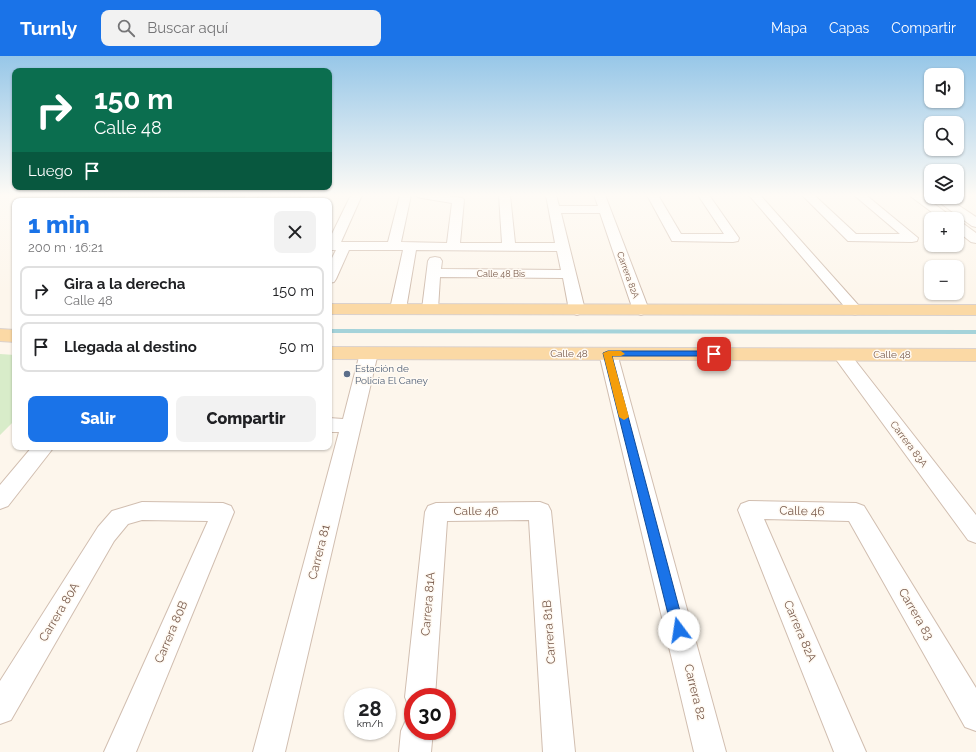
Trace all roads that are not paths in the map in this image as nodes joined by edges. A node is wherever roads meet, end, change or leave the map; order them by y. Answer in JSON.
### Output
{"nodes":[{"id":1,"x":342,"y":227,"type":"edge"},
{"id":2,"x":398,"y":227,"type":"edge"},
{"id":3,"x":455,"y":227,"type":"edge"},
{"id":4,"x":508,"y":227,"type":"edge"},
{"id":5,"x":558,"y":227,"type":"edge"},
{"id":6,"x":612,"y":227,"type":"edge"},
{"id":7,"x":671,"y":227,"type":"edge"},
{"id":8,"x":727,"y":227,"type":"edge"},
{"id":9,"x":783,"y":227,"type":"edge"},
{"id":10,"x":842,"y":227,"type":"edge"},
{"id":11,"x":900,"y":227,"type":"edge"},
{"id":12,"x":964,"y":230,"type":"edge"},
{"id":13,"x":976,"y":239,"type":"edge"},
{"id":14,"x":335,"y":246,"type":"edge"},
{"id":15,"x":393,"y":246,"type":"junction"},
{"id":16,"x":410,"y":246,"type":"junction"},
{"id":17,"x":437,"y":247,"type":"junction"},
{"id":18,"x":453,"y":247,"type":"junction"},
{"id":19,"x":509,"y":247,"type":"junction"},
{"id":20,"x":563,"y":247,"type":"junction"},
{"id":21,"x":332,"y":262,"type":"edge"},
{"id":22,"x":434,"y":273,"type":"junction"},
{"id":23,"x":569,"y":274,"type":"junction"},
{"id":24,"x":332,"y":309,"type":"edge"},
{"id":25,"x":398,"y":309,"type":"junction"},
{"id":26,"x":430,"y":310,"type":"junction"},
{"id":27,"x":577,"y":310,"type":"junction"},
{"id":28,"x":641,"y":310,"type":"junction"},
{"id":29,"x":855,"y":310,"type":"junction"},
{"id":30,"x":976,"y":310,"type":"edge"},
{"id":31,"x":0,"y":323,"type":"edge"},
{"id":32,"x":12,"y":324,"type":"edge"},
{"id":33,"x":0,"y":335,"type":"edge"},
{"id":34,"x":12,"y":336,"type":"edge"},
{"id":35,"x":332,"y":353,"type":"edge"},
{"id":36,"x":369,"y":353,"type":"junction"},
{"id":37,"x":608,"y":353,"type":"junction"},
{"id":38,"x":841,"y":354,"type":"junction"},
{"id":39,"x":976,"y":355,"type":"edge"},
{"id":40,"x":340,"y":425,"type":"edge"},
{"id":41,"x":42,"y":450,"type":"edge"},
{"id":42,"x":0,"y":500,"type":"edge"},
{"id":43,"x":749,"y":510,"type":"joint"},
{"id":44,"x":540,"y":511,"type":"joint"},
{"id":45,"x":436,"y":512,"type":"joint"},
{"id":46,"x":856,"y":512,"type":"joint"},
{"id":47,"x":120,"y":517,"type":"joint"},
{"id":48,"x":976,"y":533,"type":"edge"},
{"id":49,"x":421,"y":688,"type":"edge"},
{"id":50,"x":0,"y":709,"type":"edge"},
{"id":51,"x":976,"y":716,"type":"edge"},
{"id":52,"x":416,"y":740,"type":"edge"},
{"id":53,"x":120,"y":752,"type":"edge"},
{"id":54,"x":269,"y":752,"type":"edge"},
{"id":55,"x":415,"y":752,"type":"edge"},
{"id":56,"x":559,"y":752,"type":"edge"},
{"id":57,"x":710,"y":752,"type":"edge"},
{"id":58,"x":850,"y":752,"type":"edge"}],
"edges":[{"from":1,"to":14,"type":"street"},
{"from":2,"to":15,"type":"street"},
{"from":3,"to":18,"type":"street"},
{"from":4,"to":19,"type":"street"},
{"from":5,"to":20,"type":"street"},
{"from":6,"to":28,"type":"street","name":"Carrera 82A"},
{"from":7,"to":8,"type":"street"},
{"from":9,"to":29,"type":"street"},
{"from":10,"to":11,"type":"street"},
{"from":12,"to":13,"type":"street"},
{"from":14,"to":15,"type":"street"},
{"from":14,"to":21,"type":"street"},
{"from":15,"to":16,"type":"street"},
{"from":16,"to":17,"type":"street"},
{"from":16,"to":25,"type":"street"},
{"from":17,"to":18,"type":"street"},
{"from":17,"to":22,"type":"street"},
{"from":18,"to":19,"type":"street"},
{"from":19,"to":20,"type":"street"},
{"from":20,"to":23,"type":"street"},
{"from":22,"to":23,"type":"street","name":"Calle 48 Bis"},
{"from":22,"to":26,"type":"street"},
{"from":23,"to":27,"type":"street"},
{"from":24,"to":25,"type":"main road"},
{"from":25,"to":26,"type":"main road"},
{"from":26,"to":27,"type":"main road"},
{"from":27,"to":28,"type":"main road"},
{"from":28,"to":29,"type":"main road"},
{"from":29,"to":30,"type":"main road"},
{"from":31,"to":32,"type":"main road"},
{"from":33,"to":34,"type":"main road"},
{"from":35,"to":36,"type":"main road","name":"Calle 48"},
{"from":36,"to":37,"type":"main road","name":"Calle 48"},
{"from":36,"to":40,"type":"street","name":"Carrera 81"},
{"from":37,"to":38,"type":"main road","name":"Calle 48"},
{"from":37,"to":57,"type":"street","name":"Carrera 82"},
{"from":38,"to":39,"type":"main road","name":"Calle 48"},
{"from":38,"to":48,"type":"street","name":"Carrera 83A"},
{"from":40,"to":54,"type":"street","name":"Carrera 81"},
{"from":41,"to":42,"type":"street"},
{"from":43,"to":46,"type":"street","name":"Calle 46"},
{"from":43,"to":58,"type":"street","name":"Carrera 82A"},
{"from":44,"to":45,"type":"street","name":"Calle 46"},
{"from":44,"to":56,"type":"street","name":"Carrera 81B"},
{"from":45,"to":49,"type":"street","name":"Carrera 81A"},
{"from":46,"to":51,"type":"street","name":"Carrera 83"},
{"from":47,"to":50,"type":"street","name":"Carrera 80A"},
{"from":47,"to":53,"type":"street","name":"Carrera 80B"},
{"from":52,"to":55,"type":"street"}]}
